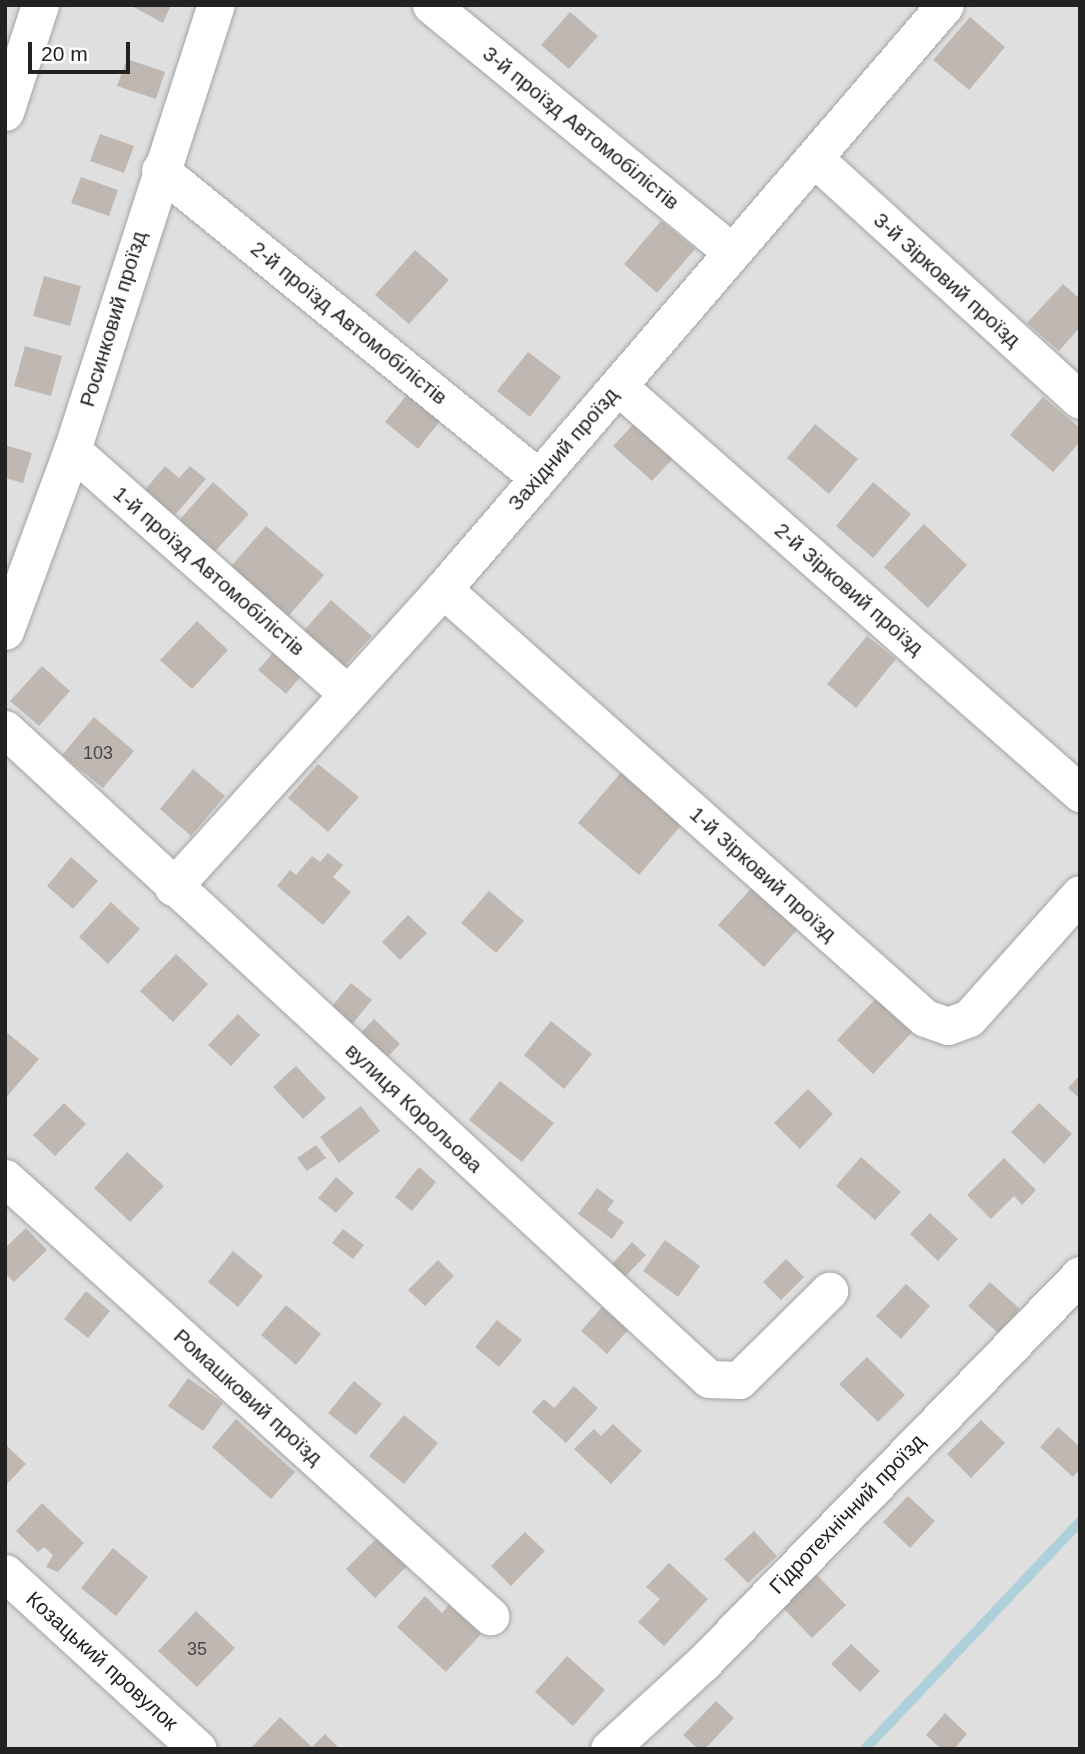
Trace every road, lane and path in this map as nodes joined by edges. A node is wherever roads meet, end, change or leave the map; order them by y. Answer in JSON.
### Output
{"nodes":[{"id":1,"x":40,"y":5,"type":"edge"},
{"id":2,"x":216,"y":5,"type":"edge"},
{"id":3,"x":431,"y":5,"type":"edge"},
{"id":4,"x":937,"y":8,"type":"edge"},
{"id":5,"x":5,"y":112,"type":"edge"},
{"id":6,"x":815,"y":159,"type":"junction"},
{"id":7,"x":160,"y":170,"type":"junction"},
{"id":8,"x":731,"y":251,"type":"junction"},
{"id":9,"x":618,"y":386,"type":"junction"},
{"id":10,"x":1080,"y":400,"type":"edge"},
{"id":11,"x":72,"y":450,"type":"junction"},
{"id":12,"x":538,"y":477,"type":"junction"},
{"id":13,"x":443,"y":589,"type":"junction"},
{"id":14,"x":5,"y":631,"type":"edge"},
{"id":15,"x":346,"y":692,"type":"junction"},
{"id":16,"x":5,"y":729,"type":"edge"},
{"id":17,"x":1080,"y":793,"type":"edge"},
{"id":18,"x":173,"y":887,"type":"junction"},
{"id":19,"x":1080,"y":894,"type":"edge"},
{"id":20,"x":5,"y":1178,"type":"edge"},
{"id":21,"x":1080,"y":1275,"type":"edge"},
{"id":22,"x":830,"y":1291,"type":"dead end"},
{"id":23,"x":5,"y":1573,"type":"edge"},
{"id":24,"x":490,"y":1616,"type":"dead end"},
{"id":25,"x":198,"y":1749,"type":"edge"},
{"id":26,"x":609,"y":1749,"type":"edge"}],
"edges":[{"from":1,"to":5,"type":"street"},
{"from":2,"to":7,"type":"street","name":"Росинковий проїзд"},
{"from":3,"to":8,"type":"street","name":"3-й проїзд Автомобілістів"},
{"from":4,"to":6,"type":"street","name":"Західний проїзд"},
{"from":6,"to":8,"type":"street","name":"Західний проїзд"},
{"from":6,"to":10,"type":"street","name":"3-й Зірковий проїзд"},
{"from":7,"to":11,"type":"street","name":"Росинковий проїзд"},
{"from":7,"to":12,"type":"street","name":"2-й проїзд Автомобілістів"},
{"from":8,"to":9,"type":"street","name":"Західний проїзд"},
{"from":9,"to":12,"type":"street","name":"Західний проїзд"},
{"from":9,"to":17,"type":"street","name":"2-й Зірковий проїзд"},
{"from":11,"to":14,"type":"street","name":"Росинковий проїзд"},
{"from":11,"to":15,"type":"street","name":"1-й проїзд Автомобілістів"},
{"from":12,"to":13,"type":"street","name":"Західний проїзд"},
{"from":13,"to":15,"type":"street","name":"Західний проїзд"},
{"from":13,"to":19,"type":"street","name":"1-й Зірковий проїзд"},
{"from":15,"to":18,"type":"street","name":"Західний проїзд"},
{"from":16,"to":18,"type":"street","name":"вулиця Корольова"},
{"from":18,"to":22,"type":"street","name":"вулиця Корольова"},
{"from":20,"to":24,"type":"street","name":"Ромашковий проїзд"},
{"from":21,"to":26,"type":"street","name":"Гідротехнічний проїзд"},
{"from":23,"to":25,"type":"street","name":"Козацький провулок"}]}
